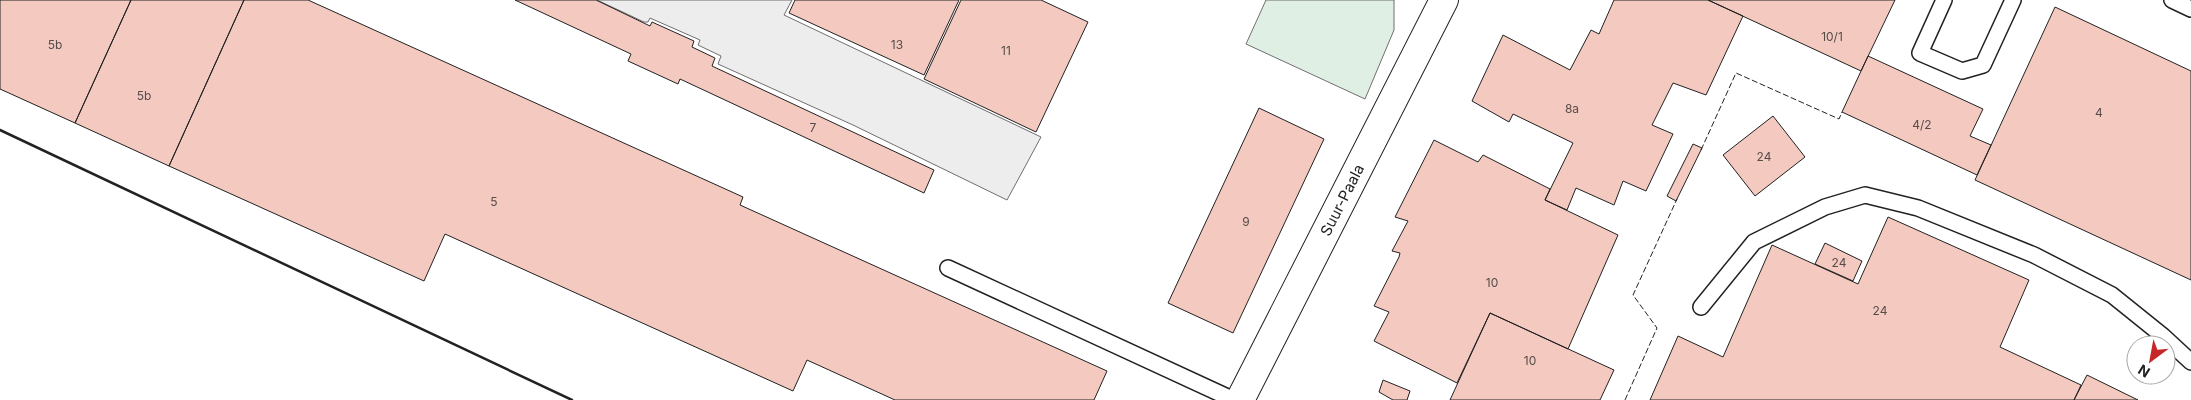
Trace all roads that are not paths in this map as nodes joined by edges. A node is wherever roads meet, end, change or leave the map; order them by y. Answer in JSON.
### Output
{"nodes":[{"id":1,"x":1444,"y":0,"type":"edge"},
{"id":2,"x":1944,"y":0,"type":"edge"},
{"id":3,"x":2013,"y":0,"type":"edge"},
{"id":4,"x":2172,"y":0,"type":"edge"},
{"id":5,"x":2191,"y":9,"type":"edge"},
{"id":6,"x":948,"y":268,"type":"dead end"},
{"id":7,"x":1701,"y":307,"type":"dead end"},
{"id":8,"x":2191,"y":362,"type":"edge"},
{"id":9,"x":1234,"y":400,"type":"edge"},
{"id":10,"x":1240,"y":400,"type":"edge"}],
"edges":[{"from":1,"to":10,"type":"street","name":"Suur-Paala"},
{"from":2,"to":3,"type":"lane"},
{"from":4,"to":5,"type":"lane"},
{"from":6,"to":9,"type":"lane"},
{"from":7,"to":8,"type":"lane"}]}
